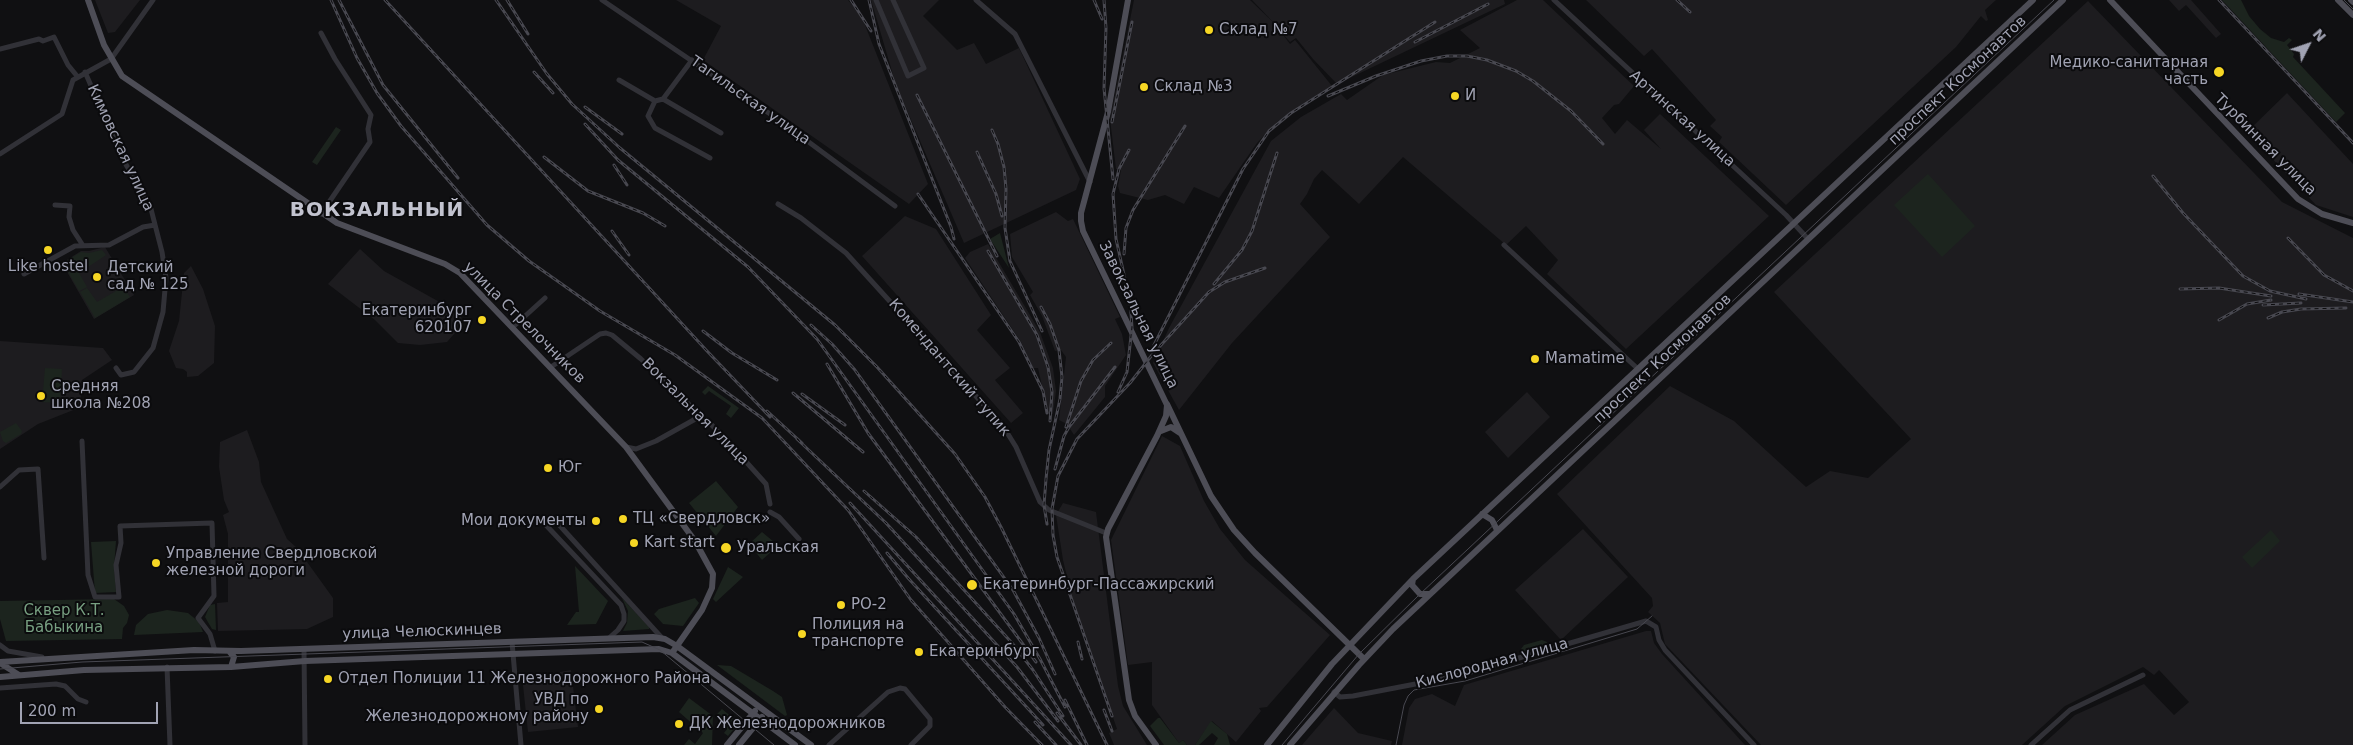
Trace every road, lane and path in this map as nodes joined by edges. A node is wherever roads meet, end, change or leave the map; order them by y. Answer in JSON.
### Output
{"nodes":[{"id":1,"x":88,"y":0,"type":"edge"},
{"id":2,"x":153,"y":0,"type":"edge"},
{"id":3,"x":602,"y":0,"type":"edge"},
{"id":4,"x":876,"y":0,"type":"edge"},
{"id":5,"x":893,"y":0,"type":"edge"},
{"id":6,"x":976,"y":0,"type":"edge"},
{"id":7,"x":1128,"y":0,"type":"edge"},
{"id":8,"x":1554,"y":0,"type":"edge"},
{"id":9,"x":2033,"y":0,"type":"edge"},
{"id":10,"x":2063,"y":0,"type":"edge"},
{"id":11,"x":2110,"y":0,"type":"edge"},
{"id":12,"x":2338,"y":0,"type":"edge"},
{"id":13,"x":2353,"y":15,"type":"edge"},
{"id":14,"x":321,"y":33,"type":"dead end"},
{"id":15,"x":0,"y":49,"type":"edge"},
{"id":16,"x":111,"y":59,"type":"junction"},
{"id":17,"x":692,"y":60,"type":"junction"},
{"id":18,"x":85,"y":72,"type":"junction"},
{"id":19,"x":77,"y":76,"type":"junction"},
{"id":20,"x":619,"y":80,"type":"dead end"},
{"id":21,"x":663,"y":99,"type":"junction"},
{"id":22,"x":655,"y":101,"type":"junction"},
{"id":23,"x":721,"y":133,"type":"dead end"},
{"id":24,"x":0,"y":154,"type":"edge"},
{"id":25,"x":710,"y":158,"type":"dead end"},
{"id":26,"x":1090,"y":182,"type":"junction"},
{"id":27,"x":778,"y":204,"type":"dead end"},
{"id":28,"x":55,"y":205,"type":"dead end"},
{"id":29,"x":895,"y":206,"type":"dead end"},
{"id":30,"x":321,"y":214,"type":"junction"},
{"id":31,"x":2353,"y":223,"type":"edge"},
{"id":32,"x":1795,"y":224,"type":"junction"},
{"id":33,"x":156,"y":225,"type":"junction"},
{"id":34,"x":1808,"y":239,"type":"junction"},
{"id":35,"x":82,"y":244,"type":"junction"},
{"id":36,"x":1504,"y":245,"type":"dead end"},
{"id":37,"x":24,"y":274,"type":"dead end"},
{"id":38,"x":545,"y":298,"type":"dead end"},
{"id":39,"x":513,"y":327,"type":"junction"},
{"id":40,"x":551,"y":366,"type":"junction"},
{"id":41,"x":116,"y":368,"type":"dead end"},
{"id":42,"x":1638,"y":369,"type":"junction"},
{"id":43,"x":1165,"y":399,"type":"junction"},
{"id":44,"x":699,"y":417,"type":"junction"},
{"id":45,"x":1157,"y":436,"type":"junction"},
{"id":46,"x":1184,"y":438,"type":"junction"},
{"id":47,"x":82,"y":441,"type":"dead end"},
{"id":48,"x":626,"y":447,"type":"junction"},
{"id":49,"x":0,"y":487,"type":"edge"},
{"id":50,"x":770,"y":504,"type":"dead end"},
{"id":51,"x":770,"y":512,"type":"dead end"},
{"id":52,"x":1482,"y":514,"type":"junction"},
{"id":53,"x":552,"y":517,"type":"dead end"},
{"id":54,"x":544,"y":523,"type":"dead end"},
{"id":55,"x":1497,"y":530,"type":"junction"},
{"id":56,"x":1106,"y":534,"type":"junction"},
{"id":57,"x":799,"y":539,"type":"dead end"},
{"id":58,"x":44,"y":558,"type":"dead end"},
{"id":59,"x":1413,"y":579,"type":"junction"},
{"id":60,"x":623,"y":594,"type":"junction"},
{"id":61,"x":1430,"y":594,"type":"junction"},
{"id":62,"x":616,"y":600,"type":"junction"},
{"id":63,"x":662,"y":638,"type":"junction"},
{"id":64,"x":607,"y":639,"type":"junction"},
{"id":65,"x":512,"y":642,"type":"junction"},
{"id":66,"x":1350,"y":644,"type":"junction"},
{"id":67,"x":0,"y":645,"type":"edge"},
{"id":68,"x":677,"y":646,"type":"junction"},
{"id":69,"x":304,"y":649,"type":"junction"},
{"id":70,"x":215,"y":651,"type":"junction"},
{"id":71,"x":229,"y":652,"type":"junction"},
{"id":72,"x":672,"y":652,"type":"junction"},
{"id":73,"x":513,"y":654,"type":"junction"},
{"id":74,"x":50,"y":659,"type":"junction"},
{"id":75,"x":1364,"y":659,"type":"junction"},
{"id":76,"x":304,"y":661,"type":"junction"},
{"id":77,"x":0,"y":663,"type":"edge"},
{"id":78,"x":230,"y":667,"type":"junction"},
{"id":79,"x":167,"y":668,"type":"junction"},
{"id":80,"x":19,"y":675,"type":"junction"},
{"id":81,"x":2143,"y":675,"type":"dead end"},
{"id":82,"x":0,"y":677,"type":"edge"},
{"id":83,"x":0,"y":688,"type":"edge"},
{"id":84,"x":1334,"y":692,"type":"junction"},
{"id":85,"x":86,"y":702,"type":"dead end"},
{"id":86,"x":758,"y":707,"type":"junction"},
{"id":87,"x":766,"y":712,"type":"junction"},
{"id":88,"x":753,"y":714,"type":"junction"},
{"id":89,"x":760,"y":719,"type":"junction"},
{"id":90,"x":170,"y":745,"type":"edge"},
{"id":91,"x":305,"y":745,"type":"edge"},
{"id":92,"x":521,"y":745,"type":"edge"},
{"id":93,"x":727,"y":745,"type":"edge"},
{"id":94,"x":739,"y":745,"type":"edge"},
{"id":95,"x":794,"y":745,"type":"edge"},
{"id":96,"x":811,"y":745,"type":"edge"},
{"id":97,"x":828,"y":745,"type":"edge"},
{"id":98,"x":911,"y":745,"type":"edge"},
{"id":99,"x":1156,"y":745,"type":"edge"},
{"id":100,"x":1267,"y":745,"type":"edge"},
{"id":101,"x":1290,"y":745,"type":"edge"},
{"id":102,"x":1754,"y":745,"type":"edge"},
{"id":103,"x":2031,"y":745,"type":"edge"}],
"edges":[{"from":1,"to":16,"type":"main road","name":"улица Стрелочников"},
{"from":2,"to":16,"type":"street"},
{"from":3,"to":17,"type":"street","name":"Тагильская улица"},
{"from":4,"to":5,"type":"street"},
{"from":6,"to":26,"type":"street"},
{"from":7,"to":26,"type":"main road","name":"Завокзальная улица"},
{"from":8,"to":32,"type":"street","name":"Артинская улица"},
{"from":9,"to":32,"type":"main road","name":"проспект Космонавтов"},
{"from":10,"to":34,"type":"main road","name":"проспект Космонавтов"},
{"from":11,"to":31,"type":"main road","name":"Турбинная улица"},
{"from":12,"to":13,"type":"main road"},
{"from":14,"to":30,"type":"street"},
{"from":15,"to":19,"type":"street"},
{"from":16,"to":18,"type":"street"},
{"from":16,"to":30,"type":"main road","name":"улица Стрелочников"},
{"from":17,"to":21,"type":"street"},
{"from":17,"to":29,"type":"street","name":"Тагильская улица"},
{"from":18,"to":19,"type":"street"},
{"from":18,"to":33,"type":"street","name":"Кимовская улица"},
{"from":19,"to":24,"type":"street"},
{"from":20,"to":22,"type":"street"},
{"from":21,"to":22,"type":"street"},
{"from":21,"to":23,"type":"street"},
{"from":22,"to":25,"type":"street"},
{"from":26,"to":43,"type":"main road","name":"Завокзальная улица"},
{"from":27,"to":56,"type":"street","name":"Комендантский тупик"},
{"from":28,"to":35,"type":"street"},
{"from":30,"to":39,"type":"main road","name":"улица Стрелочников"},
{"from":32,"to":34,"type":"street","name":"Артинская улица"},
{"from":32,"to":42,"type":"main road","name":"проспект Космонавтов"},
{"from":33,"to":35,"type":"street"},
{"from":33,"to":41,"type":"street","name":"Кимовская улица"},
{"from":34,"to":55,"type":"main road","name":"проспект Космонавтов"},
{"from":35,"to":37,"type":"street"},
{"from":36,"to":42,"type":"street"},
{"from":38,"to":39,"type":"street"},
{"from":39,"to":40,"type":"main road","name":"улица Стрелочников"},
{"from":40,"to":44,"type":"street","name":"Вокзальная улица"},
{"from":40,"to":48,"type":"main road","name":"улица Стрелочников"},
{"from":42,"to":52,"type":"main road","name":"проспект Космонавтов"},
{"from":43,"to":45,"type":"main road","name":"Завокзальная улица"},
{"from":43,"to":46,"type":"main road"},
{"from":44,"to":48,"type":"street"},
{"from":44,"to":50,"type":"street","name":"Вокзальная улица"},
{"from":45,"to":46,"type":"main road"},
{"from":45,"to":56,"type":"main road","name":"Завокзальная улица"},
{"from":46,"to":66,"type":"main road"},
{"from":47,"to":70,"type":"street"},
{"from":48,"to":68,"type":"main road","name":"улица Стрелочников"},
{"from":49,"to":58,"type":"street"},
{"from":51,"to":57,"type":"street"},
{"from":52,"to":55,"type":"main road"},
{"from":52,"to":59,"type":"main road","name":"проспект Космонавтов"},
{"from":53,"to":60,"type":"street"},
{"from":54,"to":62,"type":"street"},
{"from":55,"to":61,"type":"main road","name":"проспект Космонавтов"},
{"from":56,"to":99,"type":"main road"},
{"from":59,"to":61,"type":"main road"},
{"from":59,"to":66,"type":"main road","name":"проспект Космонавтов"},
{"from":60,"to":62,"type":"street"},
{"from":60,"to":63,"type":"street"},
{"from":61,"to":75,"type":"main road","name":"проспект Космонавтов"},
{"from":62,"to":64,"type":"street"},
{"from":63,"to":64,"type":"main road","name":"улица Челюскинцев"},
{"from":63,"to":68,"type":"main road","name":"улица Челюскинцев"},
{"from":64,"to":65,"type":"main road","name":"улица Челюскинцев"},
{"from":65,"to":69,"type":"main road","name":"улица Челюскинцев"},
{"from":65,"to":73,"type":"street"},
{"from":66,"to":75,"type":"main road"},
{"from":66,"to":100,"type":"main road","name":"проспект Космонавтов"},
{"from":67,"to":74,"type":"street"},
{"from":68,"to":72,"type":"main road","name":"улица Стрелочников"},
{"from":68,"to":86,"type":"main road","name":"улица Челюскинцев"},
{"from":69,"to":71,"type":"main road","name":"улица Челюскинцев"},
{"from":69,"to":76,"type":"street"},
{"from":70,"to":71,"type":"main road","name":"улица Челюскинцев"},
{"from":70,"to":74,"type":"main road","name":"улица Челюскинцев"},
{"from":71,"to":78,"type":"main road"},
{"from":72,"to":73,"type":"main road","name":"улица Челюскинцев"},
{"from":72,"to":88,"type":"main road"},
{"from":73,"to":76,"type":"main road","name":"улица Челюскинцев"},
{"from":73,"to":92,"type":"street"},
{"from":74,"to":77,"type":"main road","name":"улица Челюскинцев"},
{"from":75,"to":84,"type":"main road","name":"проспект Космонавтов"},
{"from":76,"to":78,"type":"main road","name":"улица Челюскинцев"},
{"from":76,"to":91,"type":"street"},
{"from":77,"to":80,"type":"main road"},
{"from":78,"to":79,"type":"main road","name":"улица Челюскинцев"},
{"from":79,"to":80,"type":"main road","name":"улица Челюскинцев"},
{"from":79,"to":90,"type":"street"},
{"from":80,"to":82,"type":"main road","name":"улица Челюскинцев"},
{"from":81,"to":103,"type":"street"},
{"from":83,"to":85,"type":"street"},
{"from":84,"to":101,"type":"main road","name":"проспект Космонавтов"},
{"from":84,"to":102,"type":"street","name":"Кислородная улица"},
{"from":86,"to":87,"type":"main road","name":"улица Челюскинцев"},
{"from":86,"to":88,"type":"main road"},
{"from":87,"to":89,"type":"main road"},
{"from":87,"to":96,"type":"main road","name":"улица Челюскинцев"},
{"from":88,"to":89,"type":"main road"},
{"from":88,"to":93,"type":"main road"},
{"from":89,"to":94,"type":"main road"},
{"from":89,"to":95,"type":"main road"},
{"from":97,"to":98,"type":"street"}]}
